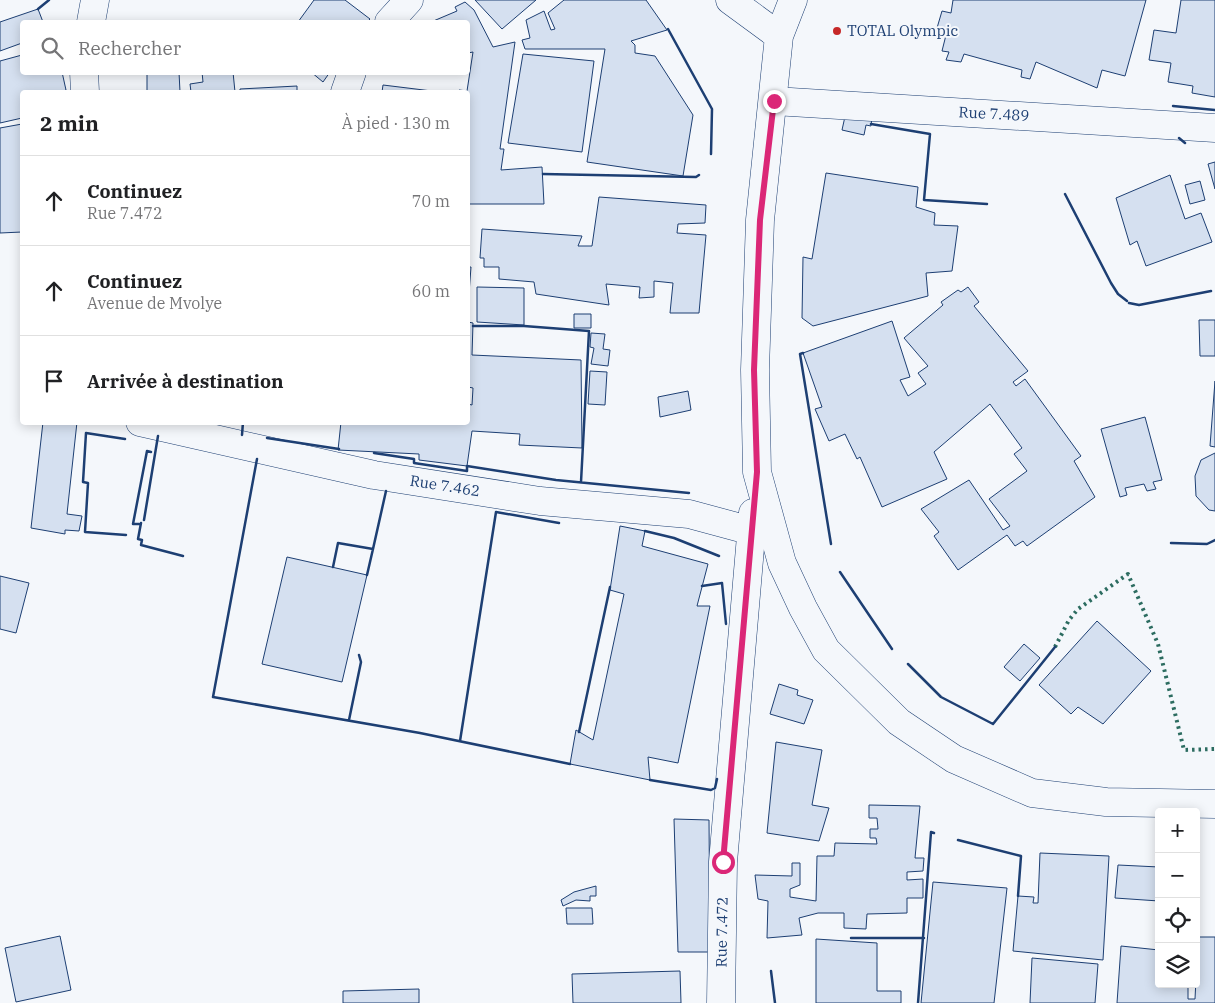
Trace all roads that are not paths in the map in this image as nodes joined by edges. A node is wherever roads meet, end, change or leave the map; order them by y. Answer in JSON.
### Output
{"nodes":[{"id":1,"x":95,"y":0,"type":"edge"},
{"id":2,"x":409,"y":0,"type":"edge"},
{"id":3,"x":730,"y":0,"type":"edge"},
{"id":4,"x":793,"y":0,"type":"edge"},
{"id":5,"x":91,"y":20,"type":"edge"},
{"id":6,"x":391,"y":20,"type":"edge"},
{"id":7,"x":779,"y":36,"type":"junction"},
{"id":8,"x":84,"y":75,"type":"edge"},
{"id":9,"x":351,"y":75,"type":"edge"},
{"id":10,"x":85,"y":90,"type":"edge"},
{"id":11,"x":346,"y":90,"type":"edge"},
{"id":12,"x":774,"y":101,"type":"junction"},
{"id":13,"x":1215,"y":128,"type":"edge"},
{"id":14,"x":153,"y":425,"type":"edge"},
{"id":15,"x":757,"y":472,"type":"junction"},
{"id":16,"x":752,"y":530,"type":"junction"},
{"id":17,"x":1215,"y":804,"type":"edge"},
{"id":18,"x":721,"y":1003,"type":"edge"}],
"edges":[{"from":1,"to":5,"type":"street"},
{"from":2,"to":6,"type":"street"},
{"from":3,"to":7,"type":"street"},
{"from":4,"to":7,"type":"street"},
{"from":7,"to":12,"type":"street"},
{"from":8,"to":10,"type":"street"},
{"from":9,"to":11,"type":"street"},
{"from":12,"to":13,"type":"street","name":"Rue 7.489"},
{"from":12,"to":15,"type":"street"},
{"from":14,"to":16,"type":"street","name":"Rue 7.462"},
{"from":15,"to":16,"type":"street","name":"Rue 7.472"},
{"from":15,"to":17,"type":"street"},
{"from":16,"to":18,"type":"street","name":"Rue 7.472"}]}
